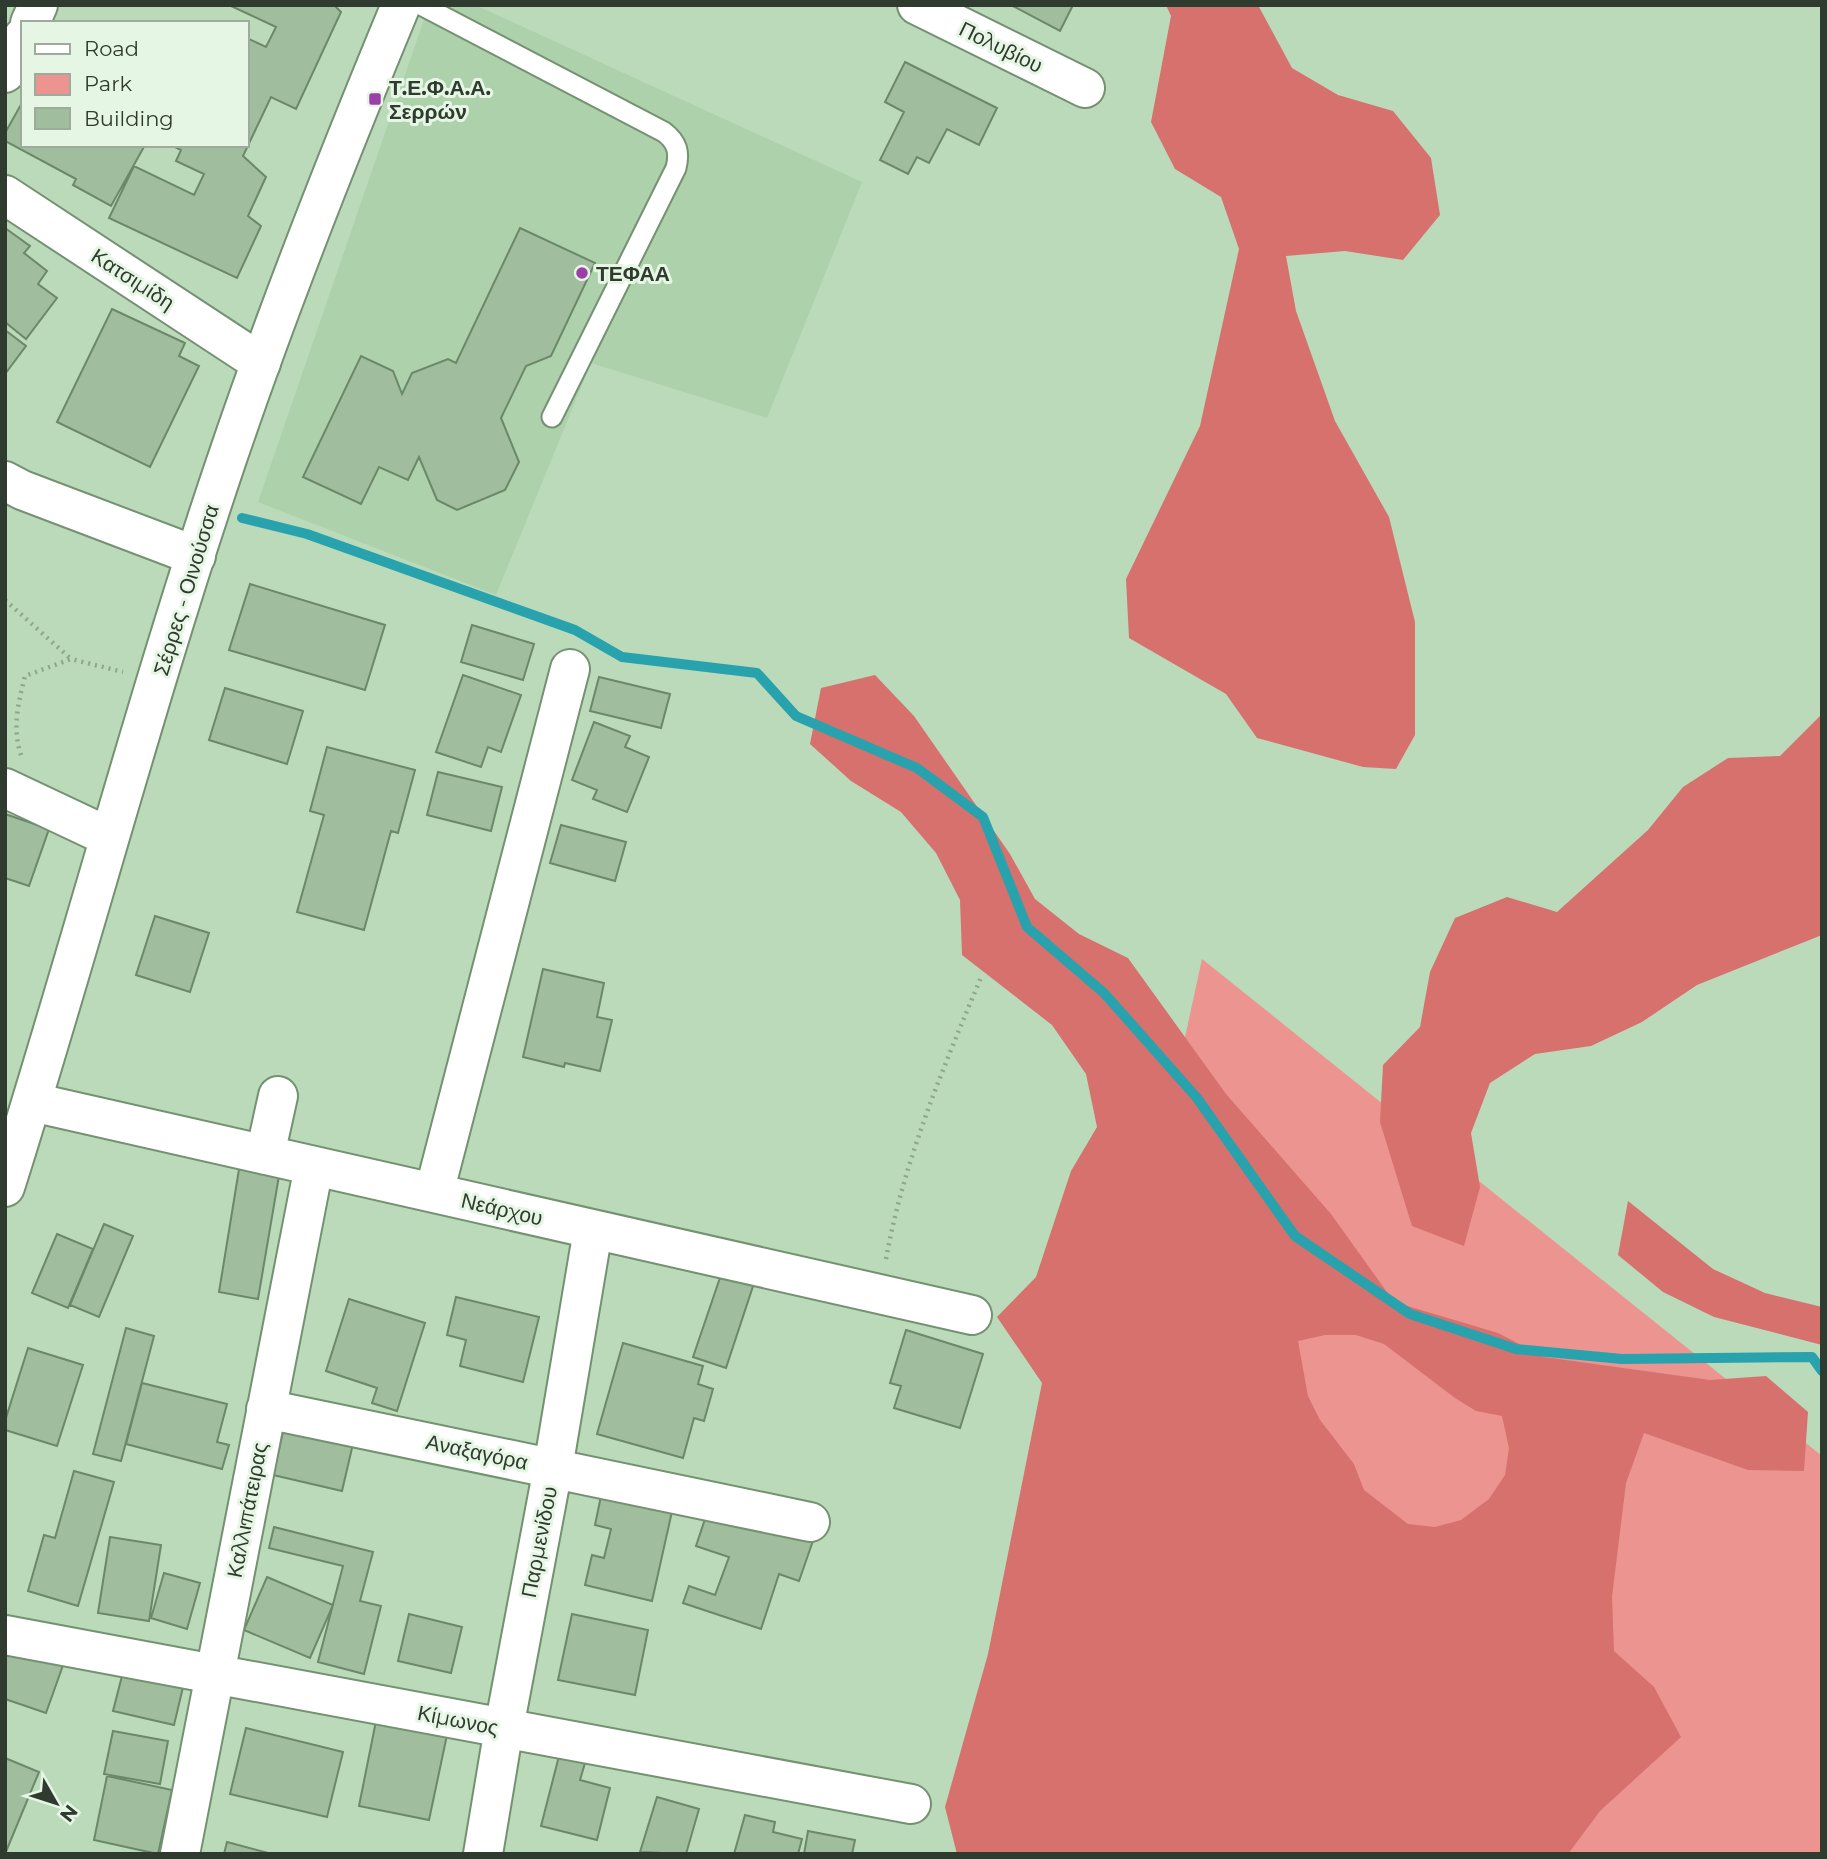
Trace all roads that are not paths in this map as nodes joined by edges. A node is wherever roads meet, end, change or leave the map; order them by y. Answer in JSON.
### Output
{"nodes":[{"id":1,"x":38,"y":5,"type":"edge"},
{"id":2,"x":401,"y":5,"type":"edge"},
{"id":3,"x":421,"y":5,"type":"edge"},
{"id":4,"x":917,"y":5,"type":"edge"},
{"id":5,"x":31,"y":21,"type":"edge"},
{"id":6,"x":21,"y":41,"type":"edge"},
{"id":7,"x":5,"y":74,"type":"edge"},
{"id":8,"x":1085,"y":88,"type":"dead end"},
{"id":9,"x":5,"y":195,"type":"edge"},
{"id":10,"x":261,"y":363,"type":"junction"},
{"id":11,"x":552,"y":416,"type":"dead end"},
{"id":12,"x":5,"y":481,"type":"edge"},
{"id":13,"x":196,"y":556,"type":"junction"},
{"id":14,"x":570,"y":669,"type":"dead end"},
{"id":15,"x":5,"y":788,"type":"edge"},
{"id":16,"x":109,"y":837,"type":"junction"},
{"id":17,"x":278,"y":1097,"type":"dead end"},
{"id":18,"x":32,"y":1102,"type":"junction"},
{"id":19,"x":265,"y":1155,"type":"junction"},
{"id":20,"x":314,"y":1166,"type":"junction"},
{"id":21,"x":5,"y":1187,"type":"edge"},
{"id":22,"x":435,"y":1193,"type":"junction"},
{"id":23,"x":593,"y":1230,"type":"junction"},
{"id":24,"x":972,"y":1315,"type":"dead end"},
{"id":25,"x":266,"y":1409,"type":"junction"},
{"id":26,"x":553,"y":1468,"type":"junction"},
{"id":27,"x":810,"y":1522,"type":"dead end"},
{"id":28,"x":5,"y":1635,"type":"edge"},
{"id":29,"x":215,"y":1675,"type":"junction"},
{"id":30,"x":504,"y":1728,"type":"junction"},
{"id":31,"x":911,"y":1804,"type":"dead end"},
{"id":32,"x":180,"y":1854,"type":"edge"},
{"id":33,"x":483,"y":1854,"type":"edge"}],
"edges":[{"from":1,"to":5,"type":"street"},
{"from":2,"to":10,"type":"street","name":"Σέρρες - Οινούσσα"},
{"from":3,"to":11,"type":"lane"},
{"from":4,"to":8,"type":"street","name":"Πολυβίου"},
{"from":6,"to":7,"type":"street"},
{"from":9,"to":10,"type":"street","name":"Κατσιμίδη"},
{"from":10,"to":13,"type":"street","name":"Σέρρες - Οινούσσα"},
{"from":12,"to":13,"type":"street"},
{"from":13,"to":16,"type":"street","name":"Σέρρες - Οινούσσα"},
{"from":14,"to":22,"type":"street"},
{"from":15,"to":16,"type":"street"},
{"from":16,"to":18,"type":"street","name":"Σέρρες - Οινούσσα"},
{"from":17,"to":19,"type":"street"},
{"from":18,"to":19,"type":"street","name":"Νεάρχου"},
{"from":18,"to":21,"type":"street","name":"Σέρρες - Οινούσσα"},
{"from":19,"to":20,"type":"street","name":"Νεάρχου"},
{"from":20,"to":22,"type":"street","name":"Νεάρχου"},
{"from":20,"to":25,"type":"street","name":"Καλλιπάτειρας"},
{"from":22,"to":23,"type":"street","name":"Νεάρχου"},
{"from":23,"to":24,"type":"street","name":"Νεάρχου"},
{"from":23,"to":26,"type":"street","name":"Παρμενίδου"},
{"from":25,"to":26,"type":"street","name":"Αναξαγόρα"},
{"from":25,"to":29,"type":"street","name":"Καλλιπάτειρας"},
{"from":26,"to":27,"type":"street","name":"Αναξαγόρα"},
{"from":26,"to":30,"type":"street","name":"Παρμενίδου"},
{"from":28,"to":29,"type":"street","name":"Κίμωνος"},
{"from":29,"to":30,"type":"street","name":"Κίμωνος"},
{"from":29,"to":32,"type":"street","name":"Καλλιπάτειρας"},
{"from":30,"to":31,"type":"street","name":"Κίμωνος"},
{"from":30,"to":33,"type":"street","name":"Παρμενίδου"}]}
